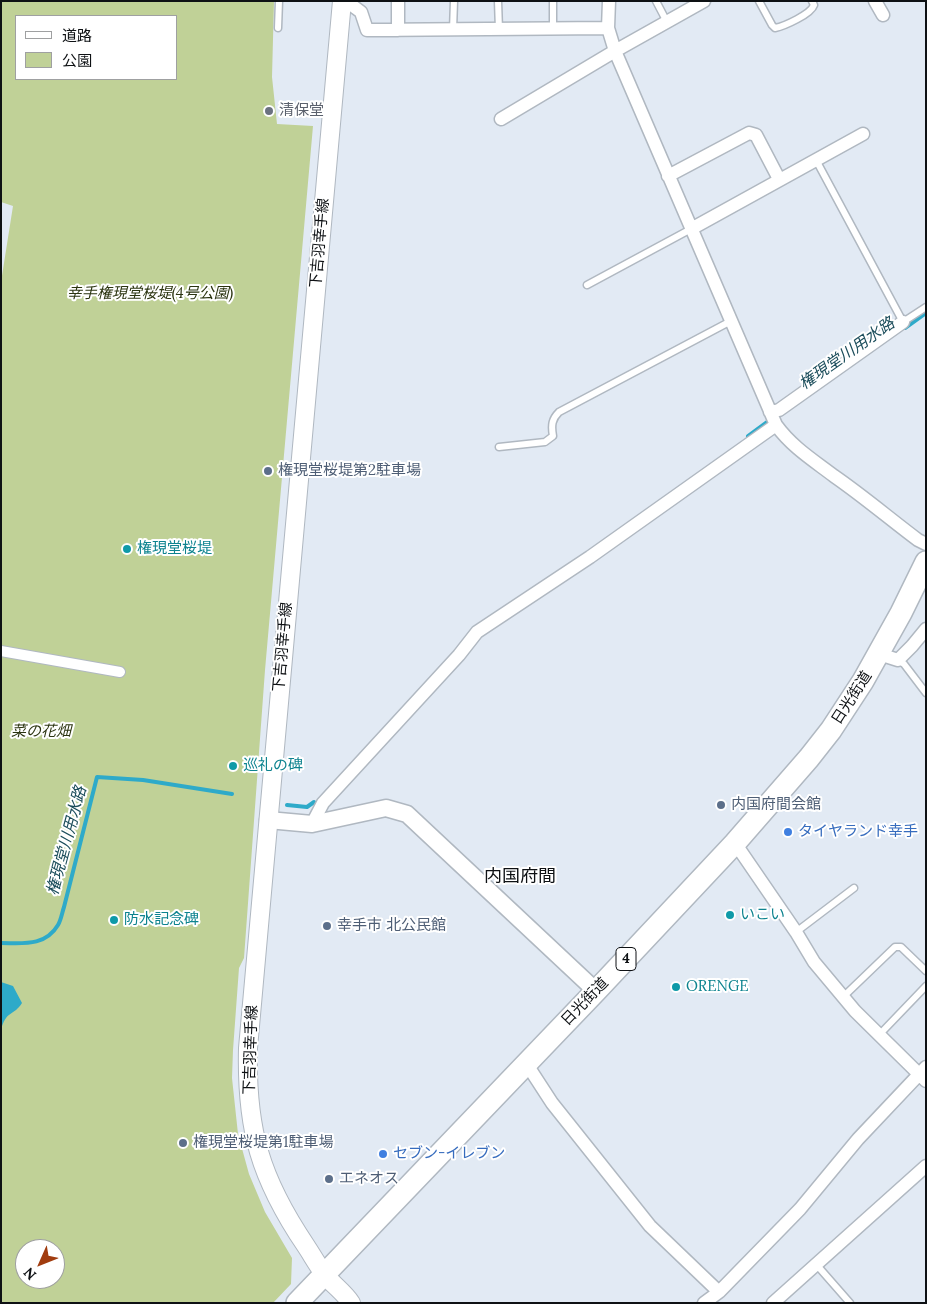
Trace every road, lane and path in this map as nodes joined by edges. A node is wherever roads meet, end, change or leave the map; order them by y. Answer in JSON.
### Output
{"nodes":[{"id":1,"x":279,"y":1,"type":"edge"},
{"id":2,"x":342,"y":1,"type":"edge"},
{"id":3,"x":346,"y":1,"type":"edge"},
{"id":4,"x":398,"y":1,"type":"edge"},
{"id":5,"x":454,"y":1,"type":"edge"},
{"id":6,"x":498,"y":1,"type":"edge"},
{"id":7,"x":553,"y":1,"type":"edge"},
{"id":8,"x":609,"y":1,"type":"edge"},
{"id":9,"x":656,"y":1,"type":"edge"},
{"id":10,"x":704,"y":1,"type":"edge"},
{"id":11,"x":759,"y":1,"type":"edge"},
{"id":12,"x":812,"y":1,"type":"edge"},
{"id":13,"x":875,"y":1,"type":"edge"},
{"id":14,"x":883,"y":15,"type":"dead end"},
{"id":15,"x":667,"y":22,"type":"junction"},
{"id":16,"x":278,"y":28,"type":"dead end"},
{"id":17,"x":608,"y":28,"type":"junction"},
{"id":18,"x":553,"y":29,"type":"junction"},
{"id":19,"x":398,"y":30,"type":"junction"},
{"id":20,"x":453,"y":30,"type":"junction"},
{"id":21,"x":499,"y":30,"type":"junction"},
{"id":22,"x":615,"y":51,"type":"junction"},
{"id":23,"x":501,"y":119,"type":"dead end"},
{"id":24,"x":863,"y":134,"type":"dead end"},
{"id":25,"x":816,"y":160,"type":"junction"},
{"id":26,"x":668,"y":176,"type":"junction"},
{"id":27,"x":779,"y":179,"type":"junction"},
{"id":28,"x":691,"y":229,"type":"junction"},
{"id":29,"x":587,"y":285,"type":"dead end"},
{"id":30,"x":926,"y":307,"type":"edge"},
{"id":31,"x":731,"y":321,"type":"junction"},
{"id":32,"x":903,"y":322,"type":"junction"},
{"id":33,"x":770,"y":412,"type":"junction"},
{"id":34,"x":776,"y":425,"type":"junction"},
{"id":35,"x":499,"y":447,"type":"dead end"},
{"id":36,"x":926,"y":544,"type":"edge"},
{"id":37,"x":926,"y":562,"type":"edge"},
{"id":38,"x":926,"y":629,"type":"edge"},
{"id":39,"x":1,"y":651,"type":"edge"},
{"id":40,"x":888,"y":657,"type":"junction"},
{"id":41,"x":120,"y":672,"type":"dead end"},
{"id":42,"x":926,"y":694,"type":"edge"},
{"id":43,"x":268,"y":820,"type":"junction"},
{"id":44,"x":312,"y":824,"type":"junction"},
{"id":45,"x":735,"y":842,"type":"junction"},
{"id":46,"x":854,"y":888,"type":"dead end"},
{"id":47,"x":796,"y":932,"type":"junction"},
{"id":48,"x":926,"y":971,"type":"edge"},
{"id":49,"x":926,"y":986,"type":"edge"},
{"id":50,"x":596,"y":991,"type":"junction"},
{"id":51,"x":843,"y":997,"type":"junction"},
{"id":52,"x":879,"y":1035,"type":"junction"},
{"id":53,"x":526,"y":1063,"type":"junction"},
{"id":54,"x":924,"y":1074,"type":"edge"},
{"id":55,"x":926,"y":1166,"type":"edge"},
{"id":56,"x":815,"y":1264,"type":"junction"},
{"id":57,"x":324,"y":1274,"type":"junction"},
{"id":58,"x":719,"y":1292,"type":"junction"},
{"id":59,"x":298,"y":1303,"type":"edge"},
{"id":60,"x":334,"y":1303,"type":"edge"},
{"id":61,"x":351,"y":1303,"type":"edge"},
{"id":62,"x":704,"y":1303,"type":"edge"},
{"id":63,"x":773,"y":1303,"type":"edge"},
{"id":64,"x":850,"y":1303,"type":"edge"}],
"edges":[{"from":1,"to":16,"type":"lane"},
{"from":2,"to":43,"type":"main road","name":"下吉羽幸手線"},
{"from":3,"to":19,"type":"street"},
{"from":4,"to":19,"type":"street"},
{"from":5,"to":20,"type":"lane"},
{"from":6,"to":21,"type":"lane"},
{"from":7,"to":18,"type":"lane"},
{"from":8,"to":17,"type":"street"},
{"from":9,"to":15,"type":"lane"},
{"from":10,"to":15,"type":"street"},
{"from":11,"to":12,"type":"lane"},
{"from":13,"to":14,"type":"street"},
{"from":15,"to":22,"type":"street"},
{"from":17,"to":18,"type":"street"},
{"from":17,"to":22,"type":"street"},
{"from":18,"to":21,"type":"street"},
{"from":19,"to":20,"type":"street"},
{"from":20,"to":21,"type":"street"},
{"from":22,"to":23,"type":"street"},
{"from":22,"to":26,"type":"street"},
{"from":24,"to":25,"type":"street"},
{"from":25,"to":27,"type":"street"},
{"from":25,"to":32,"type":"lane"},
{"from":26,"to":27,"type":"street"},
{"from":26,"to":28,"type":"street"},
{"from":27,"to":28,"type":"street"},
{"from":28,"to":29,"type":"lane"},
{"from":28,"to":31,"type":"street"},
{"from":30,"to":32,"type":"lane"},
{"from":31,"to":33,"type":"street"},
{"from":31,"to":35,"type":"lane"},
{"from":32,"to":33,"type":"street"},
{"from":33,"to":34,"type":"street"},
{"from":34,"to":36,"type":"street"},
{"from":34,"to":44,"type":"street"},
{"from":37,"to":40,"type":"highway","name":"日光街道","number":"4"},
{"from":38,"to":40,"type":"street"},
{"from":39,"to":41,"type":"street"},
{"from":40,"to":42,"type":"lane"},
{"from":40,"to":45,"type":"highway","name":"日光街道","number":"4"},
{"from":43,"to":44,"type":"street"},
{"from":43,"to":57,"type":"main road","name":"下吉羽幸手線"},
{"from":44,"to":50,"type":"street"},
{"from":45,"to":47,"type":"street"},
{"from":45,"to":50,"type":"highway","name":"日光街道","number":"4"},
{"from":46,"to":47,"type":"lane"},
{"from":47,"to":51,"type":"street"},
{"from":48,"to":51,"type":"lane"},
{"from":49,"to":52,"type":"lane"},
{"from":50,"to":53,"type":"highway","name":"日光街道","number":"4"},
{"from":51,"to":52,"type":"street"},
{"from":52,"to":54,"type":"street"},
{"from":53,"to":57,"type":"highway","name":"日光街道","number":"4"},
{"from":53,"to":58,"type":"street"},
{"from":54,"to":58,"type":"street"},
{"from":55,"to":56,"type":"street"},
{"from":56,"to":63,"type":"street"},
{"from":56,"to":64,"type":"lane"},
{"from":57,"to":59,"type":"highway","name":"日光街道","number":"4"},
{"from":57,"to":60,"type":"main road"},
{"from":57,"to":61,"type":"main road"},
{"from":58,"to":62,"type":"street"}]}
